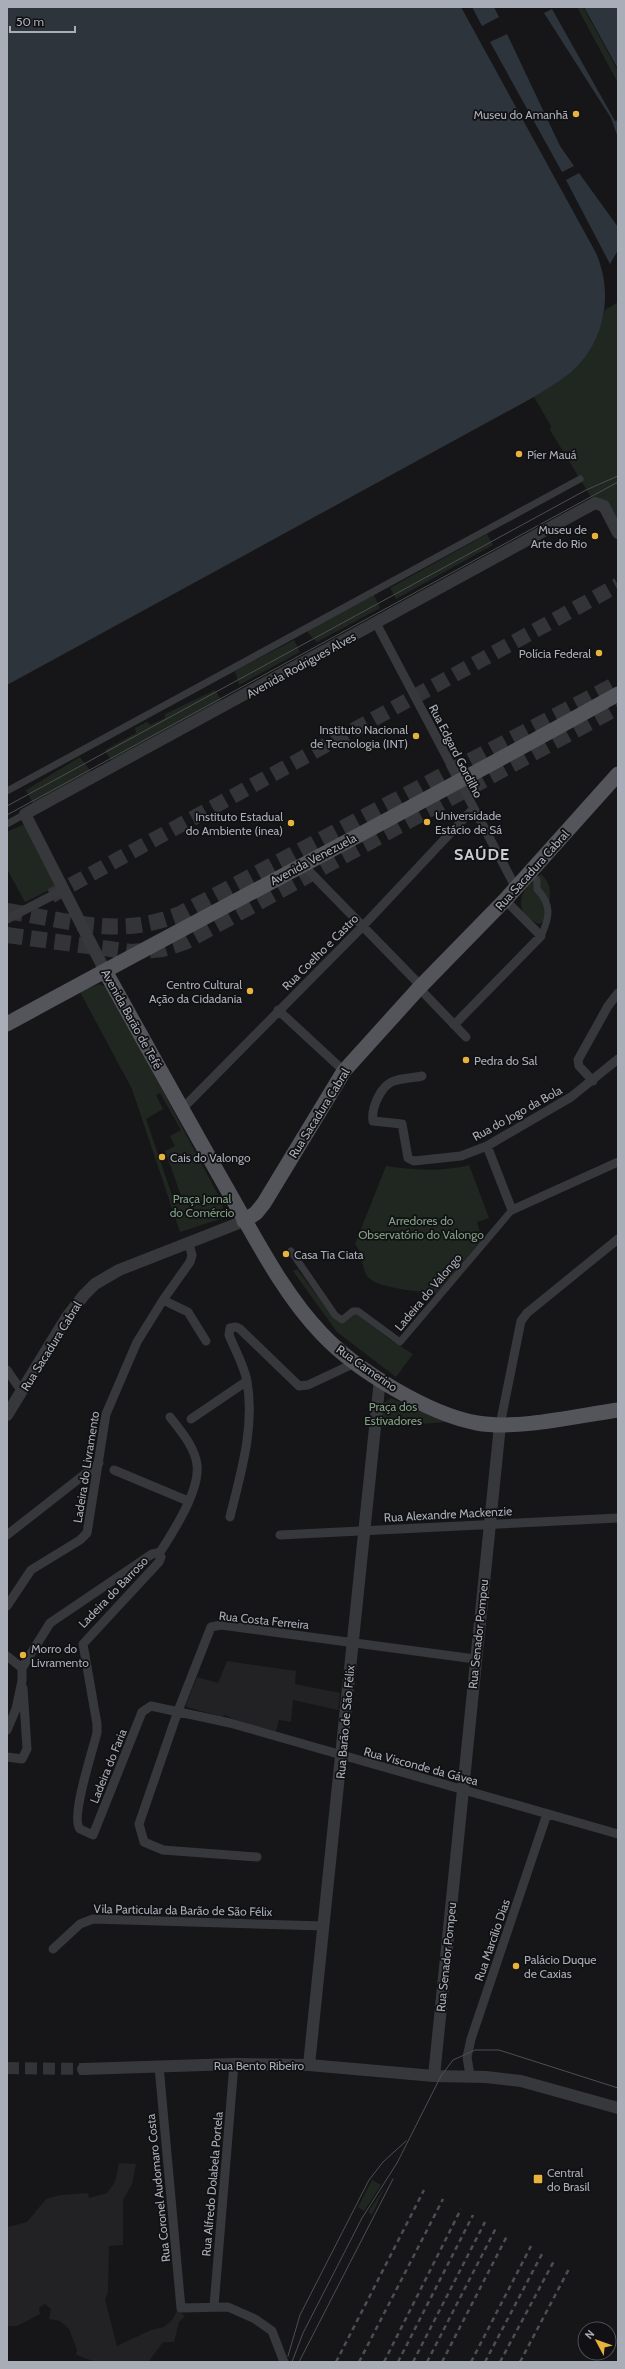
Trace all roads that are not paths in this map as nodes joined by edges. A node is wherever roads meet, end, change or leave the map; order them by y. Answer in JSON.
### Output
{"nodes":[{"id":1,"x":580,"y":479,"type":"dead end"},
{"id":2,"x":618,"y":534,"type":"edge"},
{"id":3,"x":376,"y":623,"type":"junction"},
{"id":4,"x":618,"y":694,"type":"edge"},
{"id":5,"x":618,"y":774,"type":"edge"},
{"id":6,"x":460,"y":783,"type":"junction"},
{"id":7,"x":7,"y":791,"type":"edge"},
{"id":8,"x":473,"y":809,"type":"junction"},
{"id":9,"x":25,"y":814,"type":"junction"},
{"id":10,"x":7,"y":824,"type":"edge"},
{"id":11,"x":302,"y":864,"type":"junction"},
{"id":12,"x":530,"y":873,"type":"junction"},
{"id":13,"x":516,"y":888,"type":"junction"},
{"id":14,"x":63,"y":890,"type":"junction"},
{"id":15,"x":505,"y":900,"type":"junction"},
{"id":16,"x":7,"y":919,"type":"edge"},
{"id":17,"x":362,"y":926,"type":"junction"},
{"id":18,"x":541,"y":936,"type":"junction"},
{"id":19,"x":105,"y":971,"type":"junction"},
{"id":20,"x":420,"y":987,"type":"junction"},
{"id":21,"x":618,"y":992,"type":"edge"},
{"id":22,"x":278,"y":1010,"type":"junction"},
{"id":23,"x":7,"y":1024,"type":"edge"},
{"id":24,"x":454,"y":1025,"type":"junction"},
{"id":25,"x":466,"y":1037,"type":"dead end"},
{"id":26,"x":618,"y":1059,"type":"edge"},
{"id":27,"x":344,"y":1071,"type":"junction"},
{"id":28,"x":422,"y":1076,"type":"dead end"},
{"id":29,"x":593,"y":1081,"type":"junction"},
{"id":30,"x":182,"y":1109,"type":"junction"},
{"id":31,"x":487,"y":1146,"type":"junction"},
{"id":32,"x":618,"y":1162,"type":"edge"},
{"id":33,"x":512,"y":1210,"type":"junction"},
{"id":34,"x":244,"y":1221,"type":"junction"},
{"id":35,"x":618,"y":1239,"type":"edge"},
{"id":36,"x":189,"y":1244,"type":"junction"},
{"id":37,"x":291,"y":1251,"type":"dead end"},
{"id":38,"x":163,"y":1300,"type":"junction"},
{"id":39,"x":206,"y":1341,"type":"dead end"},
{"id":40,"x":356,"y":1362,"type":"junction"},
{"id":41,"x":7,"y":1370,"type":"edge"},
{"id":42,"x":380,"y":1379,"type":"junction"},
{"id":43,"x":247,"y":1381,"type":"junction"},
{"id":44,"x":22,"y":1392,"type":"junction"},
{"id":45,"x":618,"y":1410,"type":"edge"},
{"id":46,"x":7,"y":1414,"type":"edge"},
{"id":47,"x":170,"y":1417,"type":"dead end"},
{"id":48,"x":191,"y":1418,"type":"dead end"},
{"id":49,"x":500,"y":1424,"type":"junction"},
{"id":50,"x":99,"y":1463,"type":"junction"},
{"id":51,"x":114,"y":1470,"type":"dead end"},
{"id":52,"x":188,"y":1501,"type":"junction"},
{"id":53,"x":230,"y":1517,"type":"dead end"},
{"id":54,"x":618,"y":1518,"type":"edge"},
{"id":55,"x":491,"y":1525,"type":"junction"},
{"id":56,"x":363,"y":1530,"type":"junction"},
{"id":57,"x":7,"y":1535,"type":"edge"},
{"id":58,"x":280,"y":1535,"type":"dead end"},
{"id":59,"x":159,"y":1554,"type":"junction"},
{"id":60,"x":7,"y":1606,"type":"edge"},
{"id":61,"x":352,"y":1642,"type":"junction"},
{"id":62,"x":7,"y":1656,"type":"edge"},
{"id":63,"x":475,"y":1659,"type":"junction"},
{"id":64,"x":22,"y":1668,"type":"junction"},
{"id":65,"x":22,"y":1681,"type":"junction"},
{"id":66,"x":147,"y":1707,"type":"joint"},
{"id":67,"x":178,"y":1711,"type":"junction"},
{"id":68,"x":7,"y":1730,"type":"edge"},
{"id":69,"x":342,"y":1756,"type":"junction"},
{"id":70,"x":7,"y":1757,"type":"edge"},
{"id":71,"x":463,"y":1790,"type":"junction"},
{"id":72,"x":547,"y":1814,"type":"junction"},
{"id":73,"x":618,"y":1834,"type":"edge"},
{"id":74,"x":93,"y":1835,"type":"joint"},
{"id":75,"x":257,"y":1857,"type":"dead end"},
{"id":76,"x":324,"y":1926,"type":"junction"},
{"id":77,"x":53,"y":1949,"type":"dead end"},
{"id":78,"x":234,"y":2064,"type":"junction"},
{"id":79,"x":309,"y":2064,"type":"junction"},
{"id":80,"x":158,"y":2066,"type":"junction"},
{"id":81,"x":83,"y":2069,"type":"tunnel mouth"},
{"id":82,"x":434,"y":2076,"type":"junction"},
{"id":83,"x":470,"y":2076,"type":"junction"},
{"id":84,"x":618,"y":2108,"type":"edge"},
{"id":85,"x":214,"y":2306,"type":"junction"},
{"id":86,"x":284,"y":2362,"type":"edge"}],
"edges":[{"from":1,"to":7,"type":"street"},
{"from":2,"to":3,"type":"street","name":"Avenida Rodrigues Alves"},
{"from":3,"to":6,"type":"street","name":"Rua Edgard Gordilho"},
{"from":3,"to":9,"type":"street","name":"Avenida Rodrigues Alves"},
{"from":4,"to":6,"type":"main road","name":"Avenida Venezuela"},
{"from":5,"to":12,"type":"main road","name":"Rua Sacadura Cabral"},
{"from":6,"to":8,"type":"street","name":"Rua Edgard Gordilho"},
{"from":6,"to":11,"type":"main road","name":"Avenida Venezuela"},
{"from":8,"to":13,"type":"street","name":"Rua Edgard Gordilho"},
{"from":8,"to":17,"type":"street","name":"Rua Coelho e Castro"},
{"from":9,"to":10,"type":"street","name":"Avenida Rodrigues Alves"},
{"from":9,"to":14,"type":"street","name":"Avenida Barão de Tefé"},
{"from":11,"to":17,"type":"street"},
{"from":11,"to":19,"type":"main road","name":"Avenida Venezuela"},
{"from":12,"to":13,"type":"main road","name":"Rua Sacadura Cabral"},
{"from":12,"to":18,"type":"street"},
{"from":13,"to":15,"type":"main road","name":"Rua Sacadura Cabral"},
{"from":14,"to":16,"type":"street"},
{"from":14,"to":19,"type":"street","name":"Avenida Barão de Tefé"},
{"from":15,"to":18,"type":"street"},
{"from":15,"to":20,"type":"main road","name":"Rua Sacadura Cabral"},
{"from":17,"to":20,"type":"street"},
{"from":17,"to":22,"type":"street","name":"Rua Coelho e Castro"},
{"from":18,"to":24,"type":"street"},
{"from":19,"to":23,"type":"main road","name":"Avenida Venezuela"},
{"from":19,"to":30,"type":"main road","name":"Avenida Barão de Tefé"},
{"from":20,"to":24,"type":"street"},
{"from":20,"to":27,"type":"main road","name":"Rua Sacadura Cabral"},
{"from":21,"to":29,"type":"street"},
{"from":22,"to":27,"type":"street"},
{"from":22,"to":30,"type":"street","name":"Rua Coelho e Castro"},
{"from":24,"to":25,"type":"street"},
{"from":26,"to":29,"type":"street","name":"Rua do Jogo da Bola"},
{"from":27,"to":34,"type":"main road","name":"Rua Sacadura Cabral"},
{"from":28,"to":31,"type":"street","name":"Rua do Jogo da Bola"},
{"from":29,"to":31,"type":"street","name":"Rua do Jogo da Bola"},
{"from":30,"to":34,"type":"main road","name":"Avenida Barão de Tefé"},
{"from":31,"to":33,"type":"street"},
{"from":32,"to":33,"type":"street"},
{"from":33,"to":37,"type":"street","name":"Ladeira do Valongo"},
{"from":34,"to":36,"type":"street","name":"Rua Sacadura Cabral"},
{"from":34,"to":40,"type":"main road","name":"Rua Camerino"},
{"from":35,"to":49,"type":"street","name":"Rua Senador Pompeu"},
{"from":36,"to":38,"type":"street","name":"Ladeira do Livramento"},
{"from":36,"to":44,"type":"street","name":"Rua Sacadura Cabral"},
{"from":38,"to":39,"type":"street"},
{"from":38,"to":50,"type":"street","name":"Ladeira do Livramento"},
{"from":40,"to":42,"type":"main road","name":"Rua Camerino"},
{"from":40,"to":43,"type":"street"},
{"from":41,"to":44,"type":"street"},
{"from":42,"to":49,"type":"main road","name":"Rua Camerino"},
{"from":42,"to":56,"type":"street","name":"Rua Barão de São Félix"},
{"from":43,"to":48,"type":"street"},
{"from":43,"to":53,"type":"street"},
{"from":44,"to":46,"type":"street","name":"Rua Sacadura Cabral"},
{"from":45,"to":49,"type":"main road","name":"Rua Camerino"},
{"from":47,"to":52,"type":"street"},
{"from":49,"to":55,"type":"street","name":"Rua Senador Pompeu"},
{"from":50,"to":57,"type":"street"},
{"from":50,"to":60,"type":"street","name":"Ladeira do Livramento"},
{"from":51,"to":52,"type":"street"},
{"from":52,"to":59,"type":"street"},
{"from":54,"to":55,"type":"street","name":"Rua Alexandre Mackenzie"},
{"from":55,"to":56,"type":"street","name":"Rua Alexandre Mackenzie"},
{"from":55,"to":63,"type":"street","name":"Rua Senador Pompeu"},
{"from":56,"to":58,"type":"street","name":"Rua Alexandre Mackenzie"},
{"from":56,"to":61,"type":"street","name":"Rua Barão de São Félix"},
{"from":59,"to":64,"type":"street","name":"Ladeira do Barroso"},
{"from":59,"to":74,"type":"street","name":"Ladeira do Barroso"},
{"from":61,"to":63,"type":"street","name":"Rua Costa Ferreira"},
{"from":61,"to":67,"type":"street","name":"Rua Costa Ferreira"},
{"from":61,"to":69,"type":"street","name":"Rua Barão de São Félix"},
{"from":62,"to":64,"type":"street"},
{"from":63,"to":71,"type":"street","name":"Rua Senador Pompeu"},
{"from":64,"to":65,"type":"street"},
{"from":65,"to":68,"type":"street"},
{"from":65,"to":70,"type":"street"},
{"from":66,"to":67,"type":"street","name":"Rua Visconde da Gávea"},
{"from":66,"to":74,"type":"street","name":"Ladeira do Faria"},
{"from":67,"to":69,"type":"street","name":"Rua Visconde da Gávea"},
{"from":67,"to":75,"type":"street","name":"Rua Costa Ferreira"},
{"from":69,"to":71,"type":"street","name":"Rua Visconde da Gávea"},
{"from":69,"to":76,"type":"street","name":"Rua Barão de São Félix"},
{"from":71,"to":72,"type":"street","name":"Rua Visconde da Gávea"},
{"from":71,"to":82,"type":"street","name":"Rua Senador Pompeu"},
{"from":72,"to":73,"type":"street","name":"Rua Visconde da Gávea"},
{"from":72,"to":83,"type":"street","name":"Rua Marcílio Dias"},
{"from":76,"to":77,"type":"street","name":"Vila Particular da Barão de São Félix"},
{"from":76,"to":79,"type":"street","name":"Rua Barão de São Félix"},
{"from":78,"to":79,"type":"street","name":"Rua Bento Ribeiro"},
{"from":78,"to":80,"type":"street","name":"Rua Bento Ribeiro"},
{"from":78,"to":85,"type":"street","name":"Rua Alfredo Dolabela Portela"},
{"from":79,"to":82,"type":"street","name":"Rua Bento Ribeiro"},
{"from":80,"to":81,"type":"street","name":"Rua Bento Ribeiro"},
{"from":80,"to":85,"type":"street","name":"Rua Coronel Audomaro Costa"},
{"from":82,"to":83,"type":"street","name":"Rua Bento Ribeiro"},
{"from":83,"to":84,"type":"street","name":"Rua Bento Ribeiro"},
{"from":85,"to":86,"type":"street"}]}
